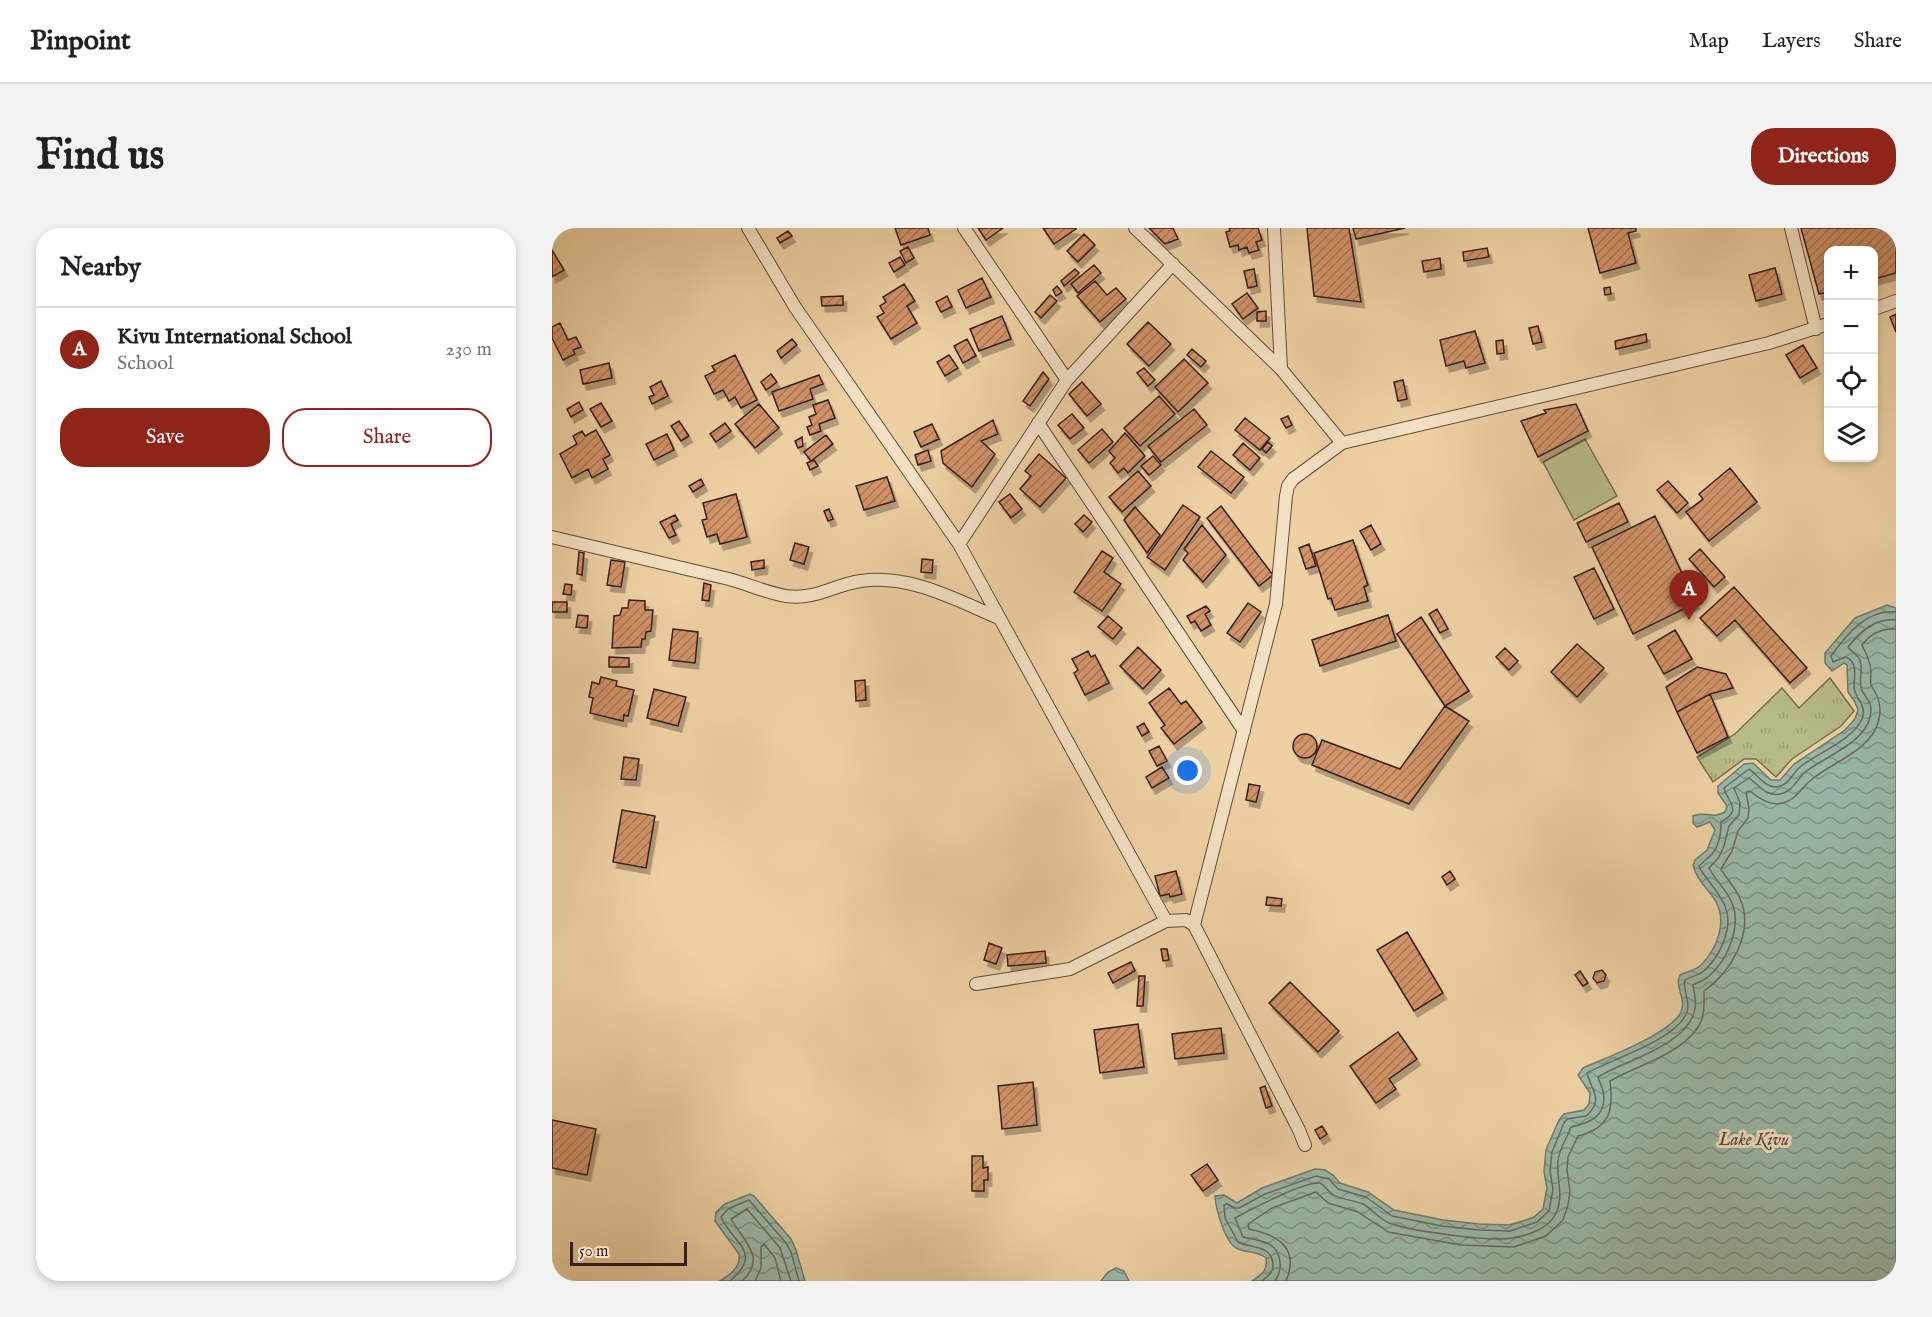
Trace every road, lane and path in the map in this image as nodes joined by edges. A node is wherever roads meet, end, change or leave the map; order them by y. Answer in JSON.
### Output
{"nodes":[{"id":1,"x":748,"y":228,"type":"edge"},
{"id":2,"x":964,"y":228,"type":"edge"},
{"id":3,"x":1135,"y":228,"type":"edge"},
{"id":4,"x":1274,"y":228,"type":"edge"},
{"id":5,"x":1791,"y":228,"type":"edge"},
{"id":6,"x":1173,"y":264,"type":"junction"},
{"id":7,"x":1896,"y":302,"type":"edge"},
{"id":8,"x":1878,"y":308,"type":"edge"},
{"id":9,"x":1824,"y":326,"type":"edge"},
{"id":10,"x":1815,"y":329,"type":"junction"},
{"id":11,"x":1281,"y":369,"type":"junction"},
{"id":12,"x":1067,"y":380,"type":"junction"},
{"id":13,"x":1038,"y":423,"type":"junction"},
{"id":14,"x":1342,"y":443,"type":"junction"},
{"id":15,"x":552,"y":537,"type":"edge"},
{"id":16,"x":959,"y":544,"type":"junction"},
{"id":17,"x":999,"y":618,"type":"junction"},
{"id":18,"x":1244,"y":731,"type":"junction"},
{"id":19,"x":1166,"y":921,"type":"junction"},
{"id":20,"x":1194,"y":925,"type":"junction"},
{"id":21,"x":976,"y":984,"type":"dead end"},
{"id":22,"x":1305,"y":1145,"type":"dead end"}],
"edges":[{"from":1,"to":16,"type":"street"},
{"from":2,"to":12,"type":"street"},
{"from":3,"to":6,"type":"street"},
{"from":4,"to":11,"type":"street"},
{"from":5,"to":10,"type":"street"},
{"from":6,"to":11,"type":"street"},
{"from":6,"to":12,"type":"street"},
{"from":7,"to":8,"type":"street"},
{"from":9,"to":10,"type":"street"},
{"from":10,"to":14,"type":"street"},
{"from":11,"to":14,"type":"street"},
{"from":12,"to":13,"type":"street"},
{"from":13,"to":16,"type":"street"},
{"from":13,"to":18,"type":"street"},
{"from":14,"to":18,"type":"street"},
{"from":15,"to":17,"type":"street"},
{"from":16,"to":17,"type":"street"},
{"from":17,"to":19,"type":"street"},
{"from":18,"to":20,"type":"street"},
{"from":19,"to":20,"type":"street"},
{"from":19,"to":21,"type":"street"},
{"from":20,"to":22,"type":"street"}]}
